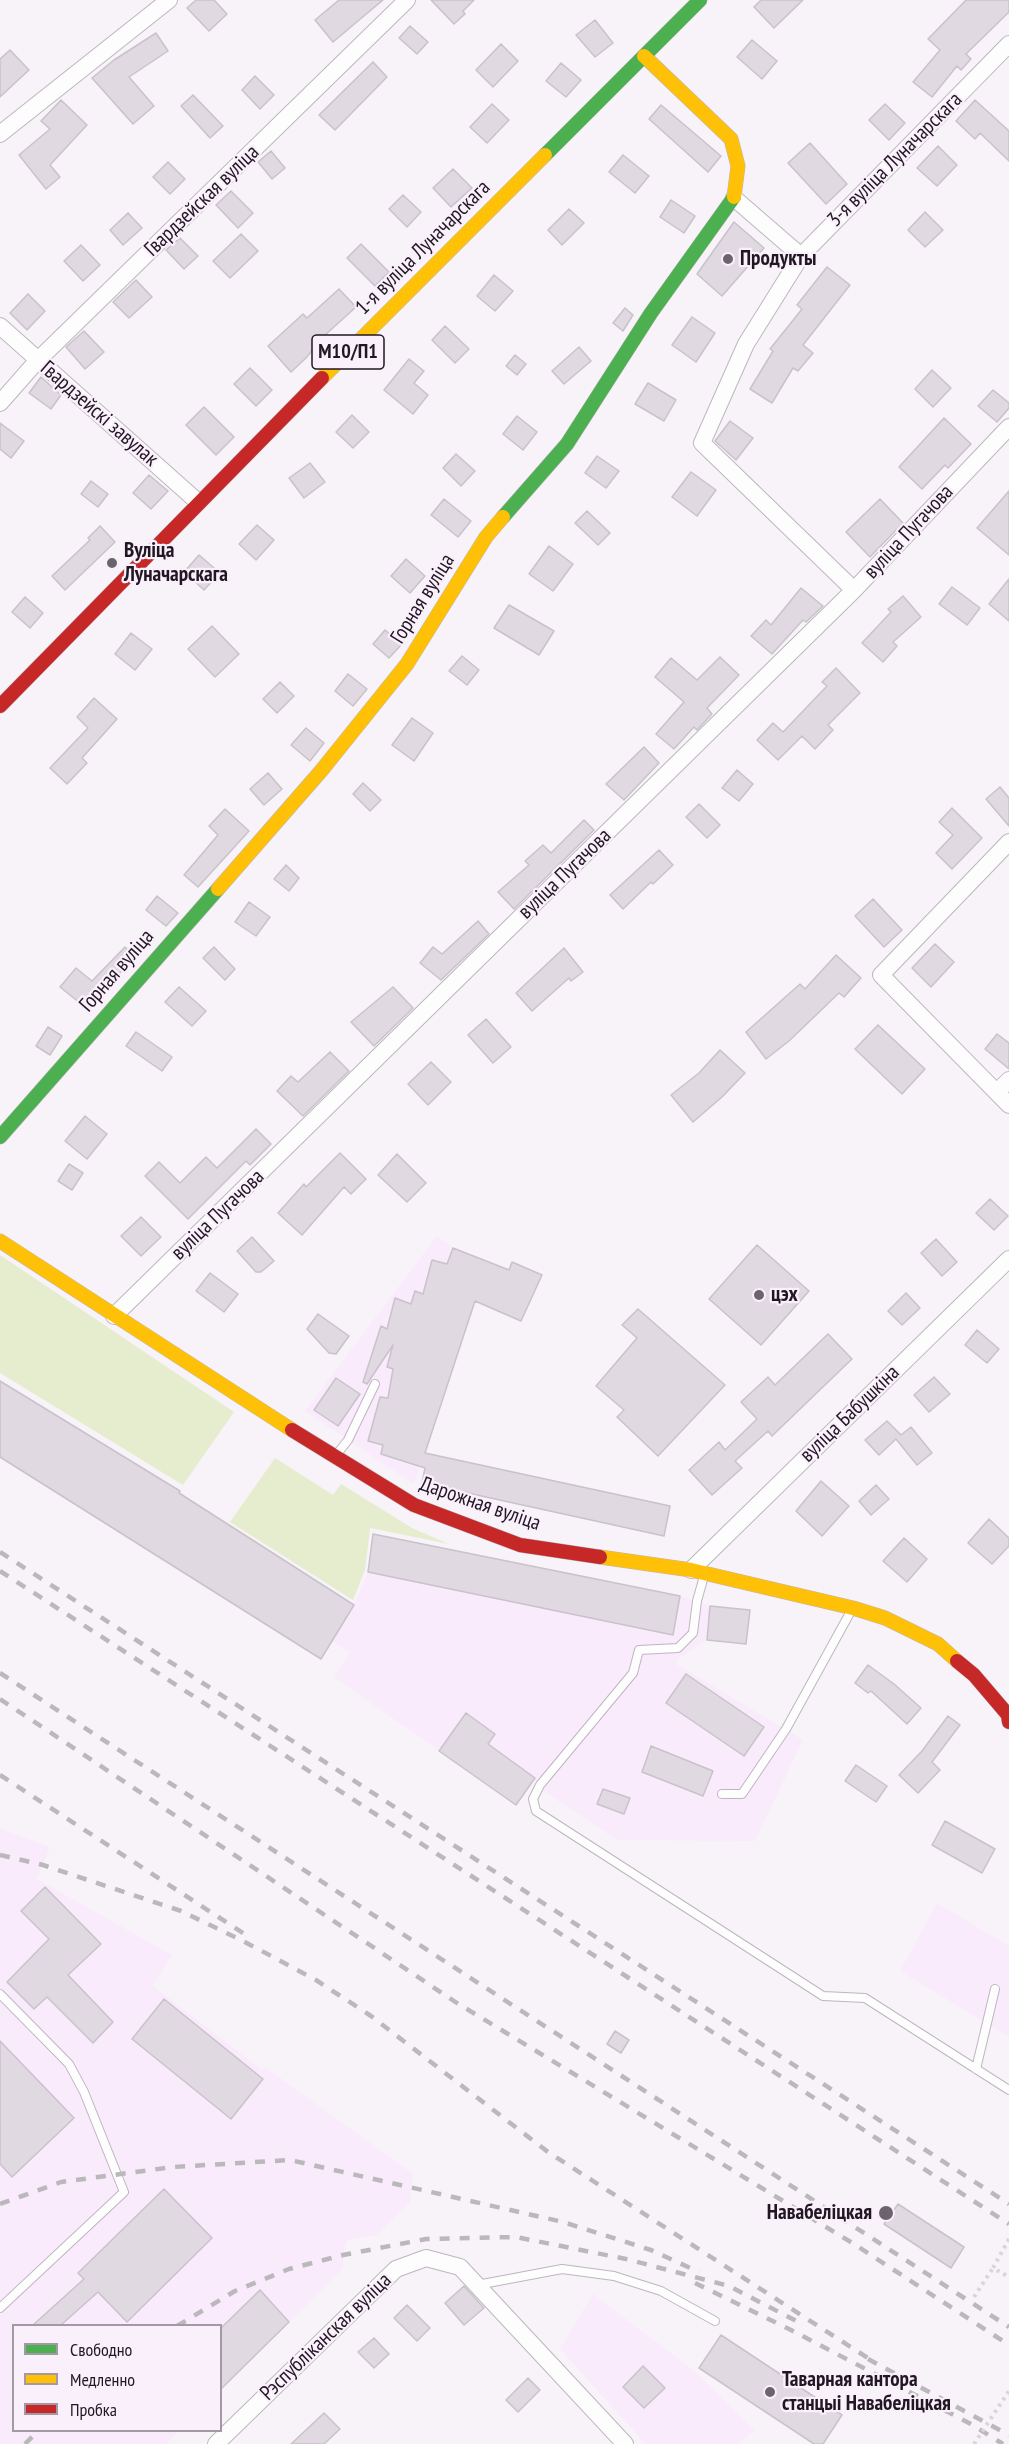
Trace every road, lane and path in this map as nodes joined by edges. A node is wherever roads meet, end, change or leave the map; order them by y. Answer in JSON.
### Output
{"nodes":[{"id":1,"x":169,"y":0,"type":"edge"},
{"id":2,"x":407,"y":0,"type":"edge"},
{"id":3,"x":700,"y":0,"type":"edge"},
{"id":4,"x":1009,"y":44,"type":"edge"},
{"id":5,"x":644,"y":56,"type":"junction"},
{"id":6,"x":0,"y":134,"type":"edge"},
{"id":7,"x":734,"y":198,"type":"junction"},
{"id":8,"x":801,"y":256,"type":"junction"},
{"id":9,"x":0,"y":326,"type":"edge"},
{"id":10,"x":37,"y":361,"type":"junction"},
{"id":11,"x":0,"y":403,"type":"edge"},
{"id":12,"x":1009,"y":427,"type":"edge"},
{"id":13,"x":198,"y":502,"type":"junction"},
{"id":14,"x":855,"y":590,"type":"junction"},
{"id":15,"x":0,"y":706,"type":"edge"},
{"id":16,"x":1009,"y":842,"type":"edge"},
{"id":17,"x":1003,"y":1086,"type":"edge"},
{"id":18,"x":1009,"y":1105,"type":"edge"},
{"id":19,"x":0,"y":1137,"type":"edge"},
{"id":20,"x":0,"y":1241,"type":"edge"},
{"id":21,"x":1009,"y":1259,"type":"edge"},
{"id":22,"x":114,"y":1317,"type":"junction"},
{"id":23,"x":375,"y":1384,"type":"dead end"},
{"id":24,"x":335,"y":1457,"type":"junction"},
{"id":25,"x":698,"y":1572,"type":"junction"},
{"id":26,"x":853,"y":1608,"type":"junction"},
{"id":27,"x":1009,"y":1717,"type":"edge"},
{"id":28,"x":722,"y":1794,"type":"dead end"},
{"id":29,"x":995,"y":1989,"type":"dead end"},
{"id":30,"x":0,"y":1994,"type":"edge"},
{"id":31,"x":976,"y":2069,"type":"junction"},
{"id":32,"x":1009,"y":2090,"type":"edge"},
{"id":33,"x":1009,"y":2239,"type":"edge"},
{"id":34,"x":993,"y":2268,"type":"junction"},
{"id":35,"x":1009,"y":2277,"type":"edge"},
{"id":36,"x":477,"y":2285,"type":"junction"},
{"id":37,"x":974,"y":2298,"type":"dead end"},
{"id":38,"x":0,"y":2308,"type":"edge"},
{"id":39,"x":715,"y":2321,"type":"dead end"},
{"id":40,"x":1009,"y":2391,"type":"edge"},
{"id":41,"x":216,"y":2444,"type":"edge"},
{"id":42,"x":625,"y":2444,"type":"edge"},
{"id":43,"x":974,"y":2444,"type":"edge"}],
"edges":[{"from":1,"to":6,"type":"street"},
{"from":2,"to":10,"type":"street","name":"Гвардзейская вуліца"},
{"from":3,"to":5,"type":"street","name":"1-я вуліца Луначарскага","number":"М10/П1"},
{"from":4,"to":8,"type":"street","name":"3-я вуліца Луначарскага"},
{"from":5,"to":7,"type":"street","name":"Горная вуліца"},
{"from":5,"to":13,"type":"street","name":"1-я вуліца Луначарскага","number":"М10/П1"},
{"from":7,"to":8,"type":"street"},
{"from":7,"to":19,"type":"street","name":"Горная вуліца"},
{"from":8,"to":14,"type":"street","name":"3-я вуліца Луначарскага"},
{"from":9,"to":10,"type":"street","name":"Гвардзейскі завулак"},
{"from":10,"to":11,"type":"street","name":"Гвардзейская вуліца"},
{"from":10,"to":13,"type":"street","name":"Гвардзейскі завулак"},
{"from":12,"to":14,"type":"street","name":"вуліца Пугачова"},
{"from":13,"to":15,"type":"street","name":"1-я вуліца Луначарскага","number":"М10/П1"},
{"from":14,"to":22,"type":"street","name":"вуліца Пугачова"},
{"from":16,"to":17,"type":"street"},
{"from":17,"to":18,"type":"street"},
{"from":20,"to":22,"type":"street","name":"Дарожная вуліца"},
{"from":21,"to":25,"type":"street","name":"вуліца Бабушкіна"},
{"from":22,"to":24,"type":"street","name":"Дарожная вуліца"},
{"from":23,"to":24,"type":"lane"},
{"from":24,"to":25,"type":"street","name":"Дарожная вуліца"},
{"from":25,"to":26,"type":"street","name":"Дарожная вуліца"},
{"from":25,"to":31,"type":"lane"},
{"from":26,"to":27,"type":"street","name":"Дарожная вуліца"},
{"from":26,"to":28,"type":"lane"},
{"from":29,"to":31,"type":"lane"},
{"from":30,"to":38,"type":"lane"},
{"from":31,"to":32,"type":"lane"},
{"from":33,"to":34,"type":"path"},
{"from":34,"to":35,"type":"path"},
{"from":34,"to":37,"type":"path"},
{"from":36,"to":39,"type":"lane"},
{"from":36,"to":41,"type":"street","name":"Рэспубліканская вуліца"},
{"from":36,"to":42,"type":"street","name":"Рэспубліканская вуліца"},
{"from":40,"to":43,"type":"path","bridge":true}]}
